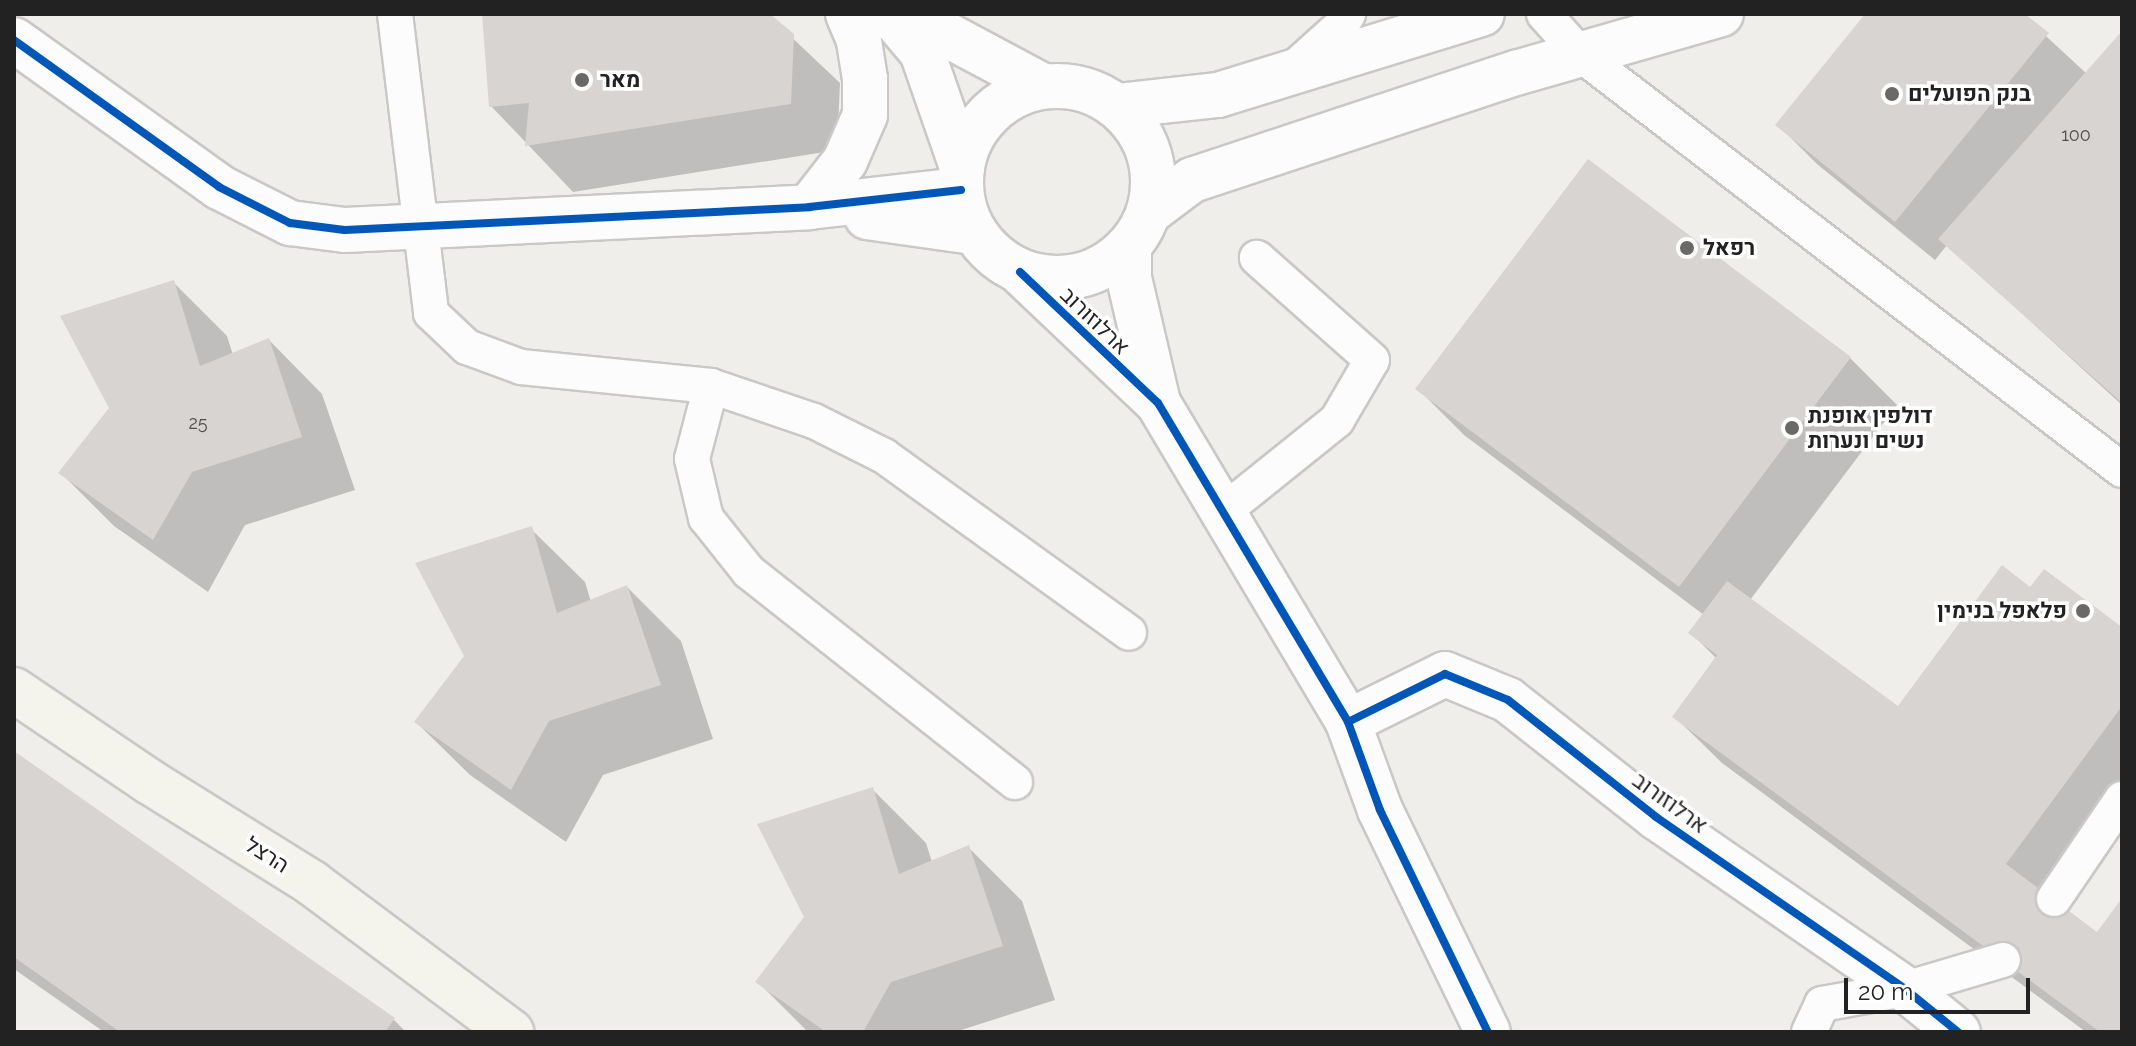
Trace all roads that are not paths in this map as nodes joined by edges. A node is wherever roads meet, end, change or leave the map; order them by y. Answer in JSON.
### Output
{"nodes":[{"id":1,"x":395,"y":14,"type":"edge"},
{"id":2,"x":848,"y":14,"type":"edge"},
{"id":3,"x":1348,"y":14,"type":"edge"},
{"id":4,"x":1482,"y":14,"type":"edge"},
{"id":5,"x":1544,"y":14,"type":"edge"},
{"id":6,"x":1721,"y":14,"type":"edge"},
{"id":7,"x":907,"y":15,"type":"edge"},
{"id":8,"x":14,"y":40,"type":"edge"},
{"id":9,"x":1580,"y":54,"type":"junction"},
{"id":10,"x":1283,"y":78,"type":"junction"},
{"id":11,"x":1043,"y":86,"type":"junction"},
{"id":12,"x":1117,"y":106,"type":"junction"},
{"id":13,"x":961,"y":179,"type":"junction"},
{"id":14,"x":809,"y":207,"type":"junction"},
{"id":15,"x":419,"y":226,"type":"junction"},
{"id":16,"x":1139,"y":229,"type":"junction"},
{"id":17,"x":974,"y":232,"type":"junction"},
{"id":18,"x":1257,"y":258,"type":"dead end"},
{"id":19,"x":1020,"y":272,"type":"junction"},
{"id":20,"x":711,"y":386,"type":"junction"},
{"id":21,"x":1158,"y":403,"type":"junction"},
{"id":22,"x":2122,"y":470,"type":"edge"},
{"id":23,"x":1224,"y":511,"type":"junction"},
{"id":24,"x":1129,"y":633,"type":"dead end"},
{"id":25,"x":14,"y":690,"type":"edge"},
{"id":26,"x":1348,"y":722,"type":"junction"},
{"id":27,"x":1015,"y":782,"type":"dead end"},
{"id":28,"x":2122,"y":799,"type":"edge"},
{"id":29,"x":2054,"y":899,"type":"dead end"},
{"id":30,"x":2003,"y":960,"type":"dead end"},
{"id":31,"x":1905,"y":989,"type":"junction"},
{"id":32,"x":511,"y":1032,"type":"edge"},
{"id":33,"x":1488,"y":1032,"type":"edge"},
{"id":34,"x":1809,"y":1032,"type":"edge"},
{"id":35,"x":1958,"y":1032,"type":"edge"}],
"edges":[{"from":1,"to":15,"type":"lane"},
{"from":2,"to":14,"type":"street"},
{"from":3,"to":10,"type":"lane"},
{"from":4,"to":10,"type":"street"},
{"from":5,"to":9,"type":"lane"},
{"from":6,"to":9,"type":"street"},
{"from":7,"to":11,"type":"street"},
{"from":7,"to":13,"type":"street"},
{"from":8,"to":15,"type":"street"},
{"from":9,"to":16,"type":"street"},
{"from":9,"to":22,"type":"lane"},
{"from":10,"to":12,"type":"street"},
{"from":11,"to":12,"type":"street"},
{"from":11,"to":13,"type":"street"},
{"from":12,"to":16,"type":"street"},
{"from":13,"to":14,"type":"street"},
{"from":13,"to":17,"type":"street"},
{"from":14,"to":15,"type":"street"},
{"from":14,"to":17,"type":"street"},
{"from":15,"to":20,"type":"lane"},
{"from":16,"to":19,"type":"street"},
{"from":16,"to":21,"type":"street","name":"ארלוזורוב"},
{"from":17,"to":19,"type":"street"},
{"from":18,"to":23,"type":"lane"},
{"from":19,"to":21,"type":"street","name":"ארלוזורוב"},
{"from":20,"to":24,"type":"lane"},
{"from":20,"to":27,"type":"lane"},
{"from":21,"to":23,"type":"street","name":"ארלוזורוב"},
{"from":23,"to":26,"type":"street","name":"ארלוזורוב"},
{"from":25,"to":32,"type":"street","name":"הרצל"},
{"from":26,"to":31,"type":"street","name":"ארלוזורוב"},
{"from":26,"to":33,"type":"street","name":"ארלוזורוב"},
{"from":28,"to":29,"type":"lane"},
{"from":30,"to":31,"type":"lane"},
{"from":31,"to":34,"type":"lane"},
{"from":31,"to":35,"type":"street","name":"ארלוזורוב"}]}
